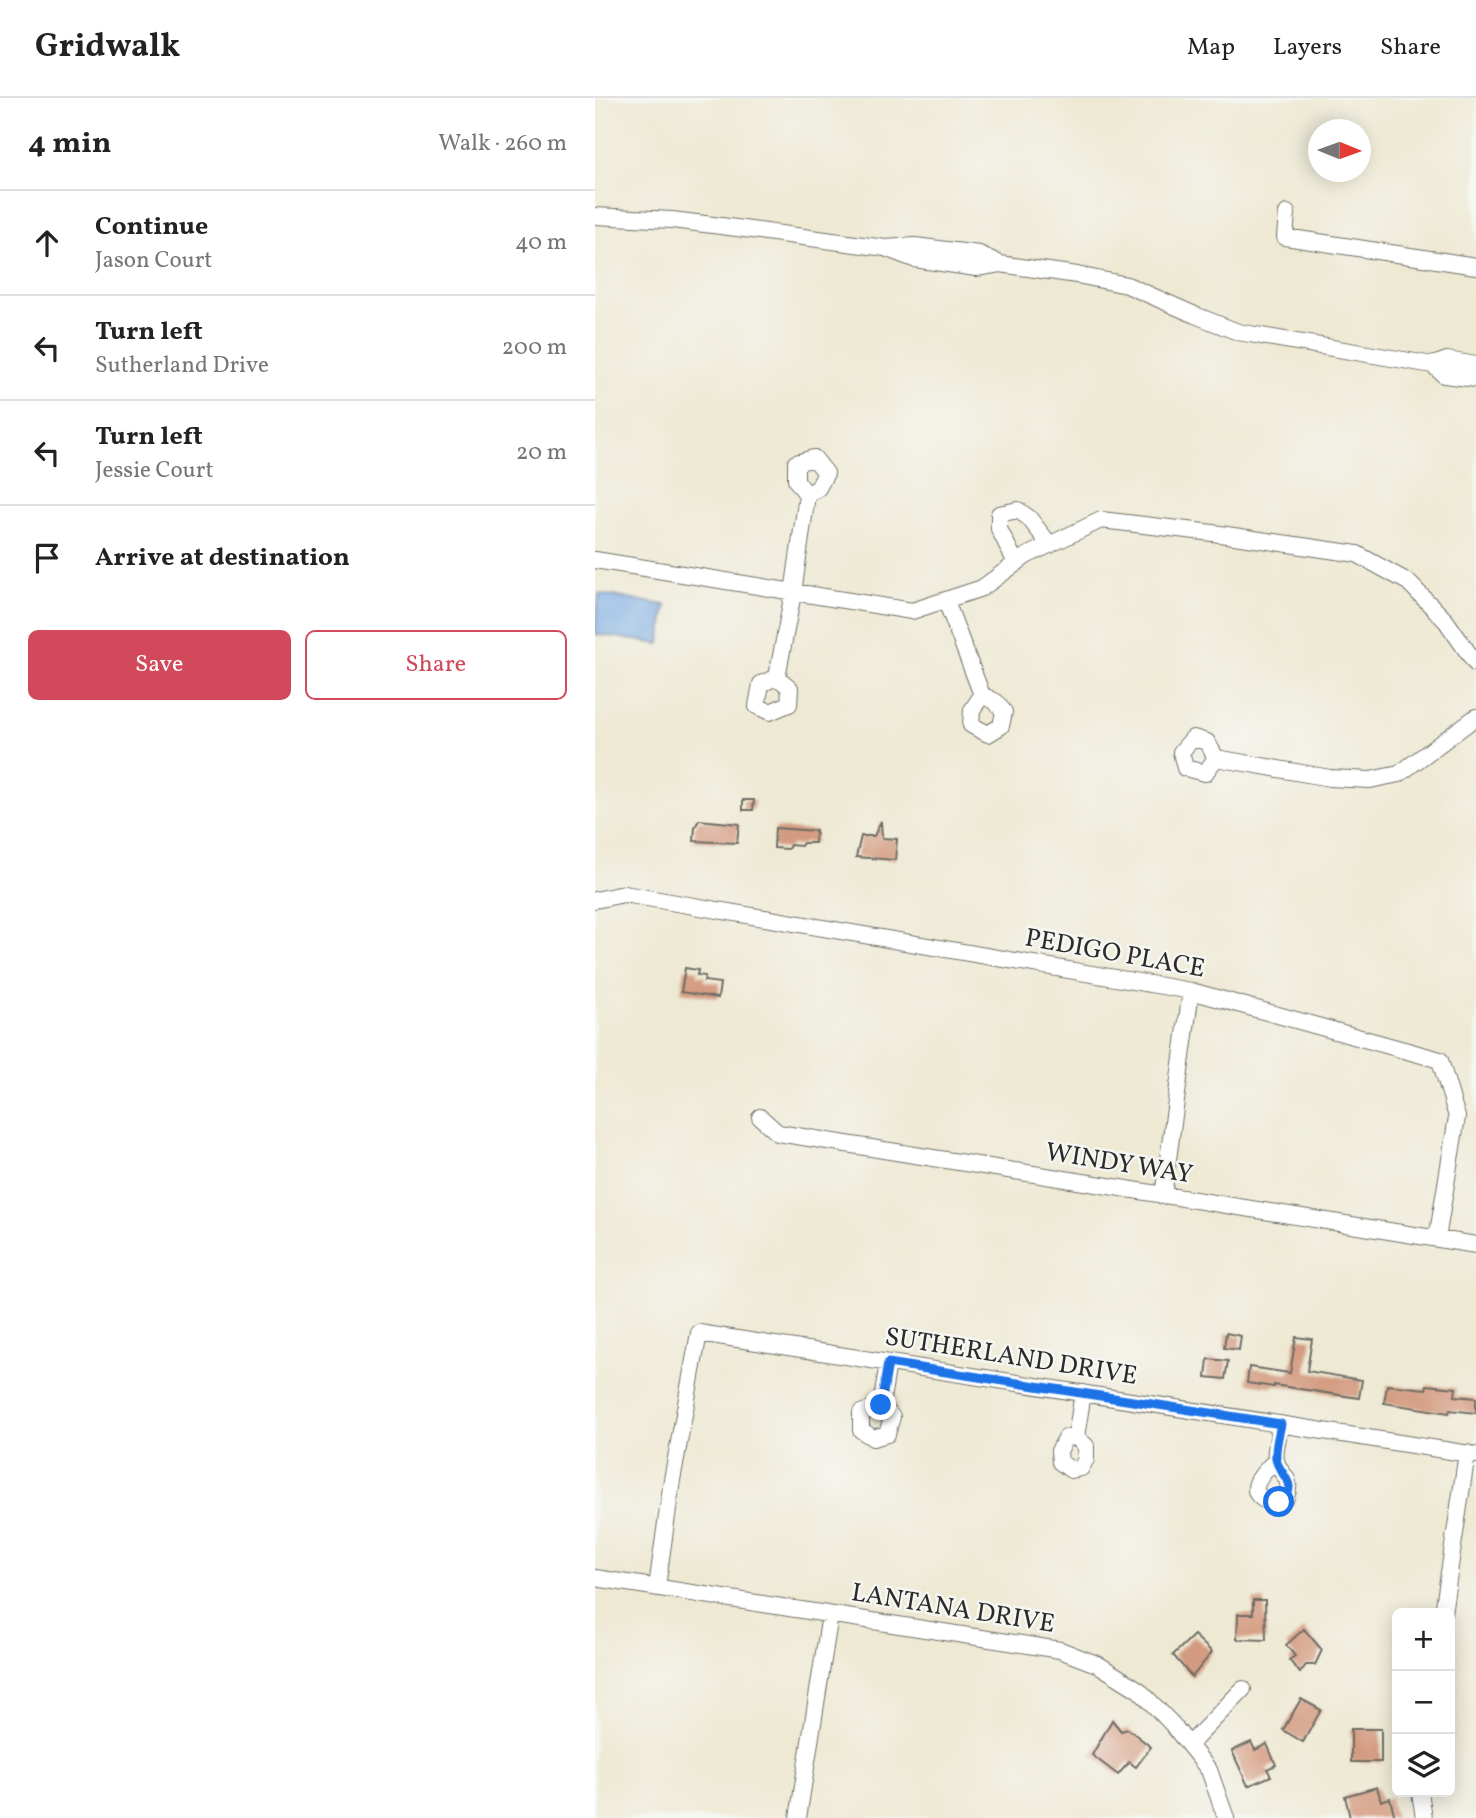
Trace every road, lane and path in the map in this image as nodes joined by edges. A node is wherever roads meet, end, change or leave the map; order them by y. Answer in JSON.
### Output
{"nodes":[{"id":1,"x":1287,"y":213,"type":"dead end"},
{"id":2,"x":595,"y":216,"type":"edge"},
{"id":3,"x":1476,"y":266,"type":"edge"},
{"id":4,"x":1433,"y":365,"type":"junction"},
{"id":5,"x":1476,"y":365,"type":"edge"},
{"id":6,"x":1476,"y":379,"type":"edge"},
{"id":7,"x":807,"y":495,"type":"dead end"},
{"id":8,"x":1050,"y":545,"type":"junction"},
{"id":9,"x":595,"y":560,"type":"edge"},
{"id":10,"x":1016,"y":563,"type":"junction"},
{"id":11,"x":793,"y":593,"type":"junction"},
{"id":12,"x":946,"y":601,"type":"junction"},
{"id":13,"x":1476,"y":664,"type":"edge"},
{"id":14,"x":777,"y":677,"type":"dead end"},
{"id":15,"x":982,"y":695,"type":"dead end"},
{"id":16,"x":1476,"y":717,"type":"edge"},
{"id":17,"x":1216,"y":758,"type":"dead end"},
{"id":18,"x":595,"y":900,"type":"edge"},
{"id":19,"x":1191,"y":991,"type":"junction"},
{"id":20,"x":760,"y":1117,"type":"dead end"},
{"id":21,"x":1163,"y":1196,"type":"junction"},
{"id":22,"x":1437,"y":1239,"type":"junction"},
{"id":23,"x":1476,"y":1245,"type":"edge"},
{"id":24,"x":888,"y":1363,"type":"junction"},
{"id":25,"x":1083,"y":1393,"type":"junction"},
{"id":26,"x":881,"y":1405,"type":"dead end"},
{"id":27,"x":1281,"y":1424,"type":"junction"},
{"id":28,"x":1076,"y":1437,"type":"dead end"},
{"id":29,"x":1471,"y":1454,"type":"edge"},
{"id":30,"x":1276,"y":1460,"type":"dead end"},
{"id":31,"x":595,"y":1577,"type":"edge"},
{"id":32,"x":657,"y":1587,"type":"junction"},
{"id":33,"x":1444,"y":1608,"type":"edge"},
{"id":34,"x":830,"y":1615,"type":"junction"},
{"id":35,"x":1243,"y":1689,"type":"dead end"},
{"id":36,"x":1189,"y":1745,"type":"junction"},
{"id":37,"x":1421,"y":1797,"type":"edge"},
{"id":38,"x":798,"y":1818,"type":"edge"},
{"id":39,"x":1226,"y":1818,"type":"edge"},
{"id":40,"x":1424,"y":1818,"type":"edge"}],
"edges":[{"from":1,"to":3,"type":"street"},
{"from":2,"to":4,"type":"street"},
{"from":4,"to":5,"type":"street"},
{"from":4,"to":6,"type":"street"},
{"from":7,"to":11,"type":"street"},
{"from":8,"to":10,"type":"street"},
{"from":8,"to":10,"type":"street"},
{"from":8,"to":13,"type":"street"},
{"from":9,"to":11,"type":"street"},
{"from":10,"to":12,"type":"street"},
{"from":11,"to":12,"type":"street"},
{"from":11,"to":14,"type":"street"},
{"from":12,"to":15,"type":"street"},
{"from":16,"to":17,"type":"street"},
{"from":18,"to":19,"type":"street","name":"PEDIGO PLACE"},
{"from":19,"to":21,"type":"street"},
{"from":19,"to":22,"type":"street","name":"PEDIGO PLACE"},
{"from":20,"to":21,"type":"street","name":"WINDY WAY"},
{"from":21,"to":22,"type":"street","name":"WINDY WAY"},
{"from":22,"to":23,"type":"street","name":"WINDY WAY"},
{"from":24,"to":25,"type":"street","name":"SUTHERLAND DRIVE"},
{"from":24,"to":26,"type":"street"},
{"from":24,"to":32,"type":"street","name":"SUTHERLAND DRIVE"},
{"from":25,"to":27,"type":"street","name":"SUTHERLAND DRIVE"},
{"from":25,"to":28,"type":"street"},
{"from":27,"to":29,"type":"street","name":"SUTHERLAND DRIVE"},
{"from":27,"to":30,"type":"street"},
{"from":29,"to":33,"type":"street"},
{"from":31,"to":32,"type":"street","name":"LANTANA DRIVE"},
{"from":32,"to":34,"type":"street","name":"LANTANA DRIVE"},
{"from":34,"to":36,"type":"street","name":"LANTANA DRIVE"},
{"from":34,"to":38,"type":"street"},
{"from":35,"to":36,"type":"street"},
{"from":36,"to":39,"type":"street","name":"LANTANA DRIVE"},
{"from":37,"to":40,"type":"street"}]}
